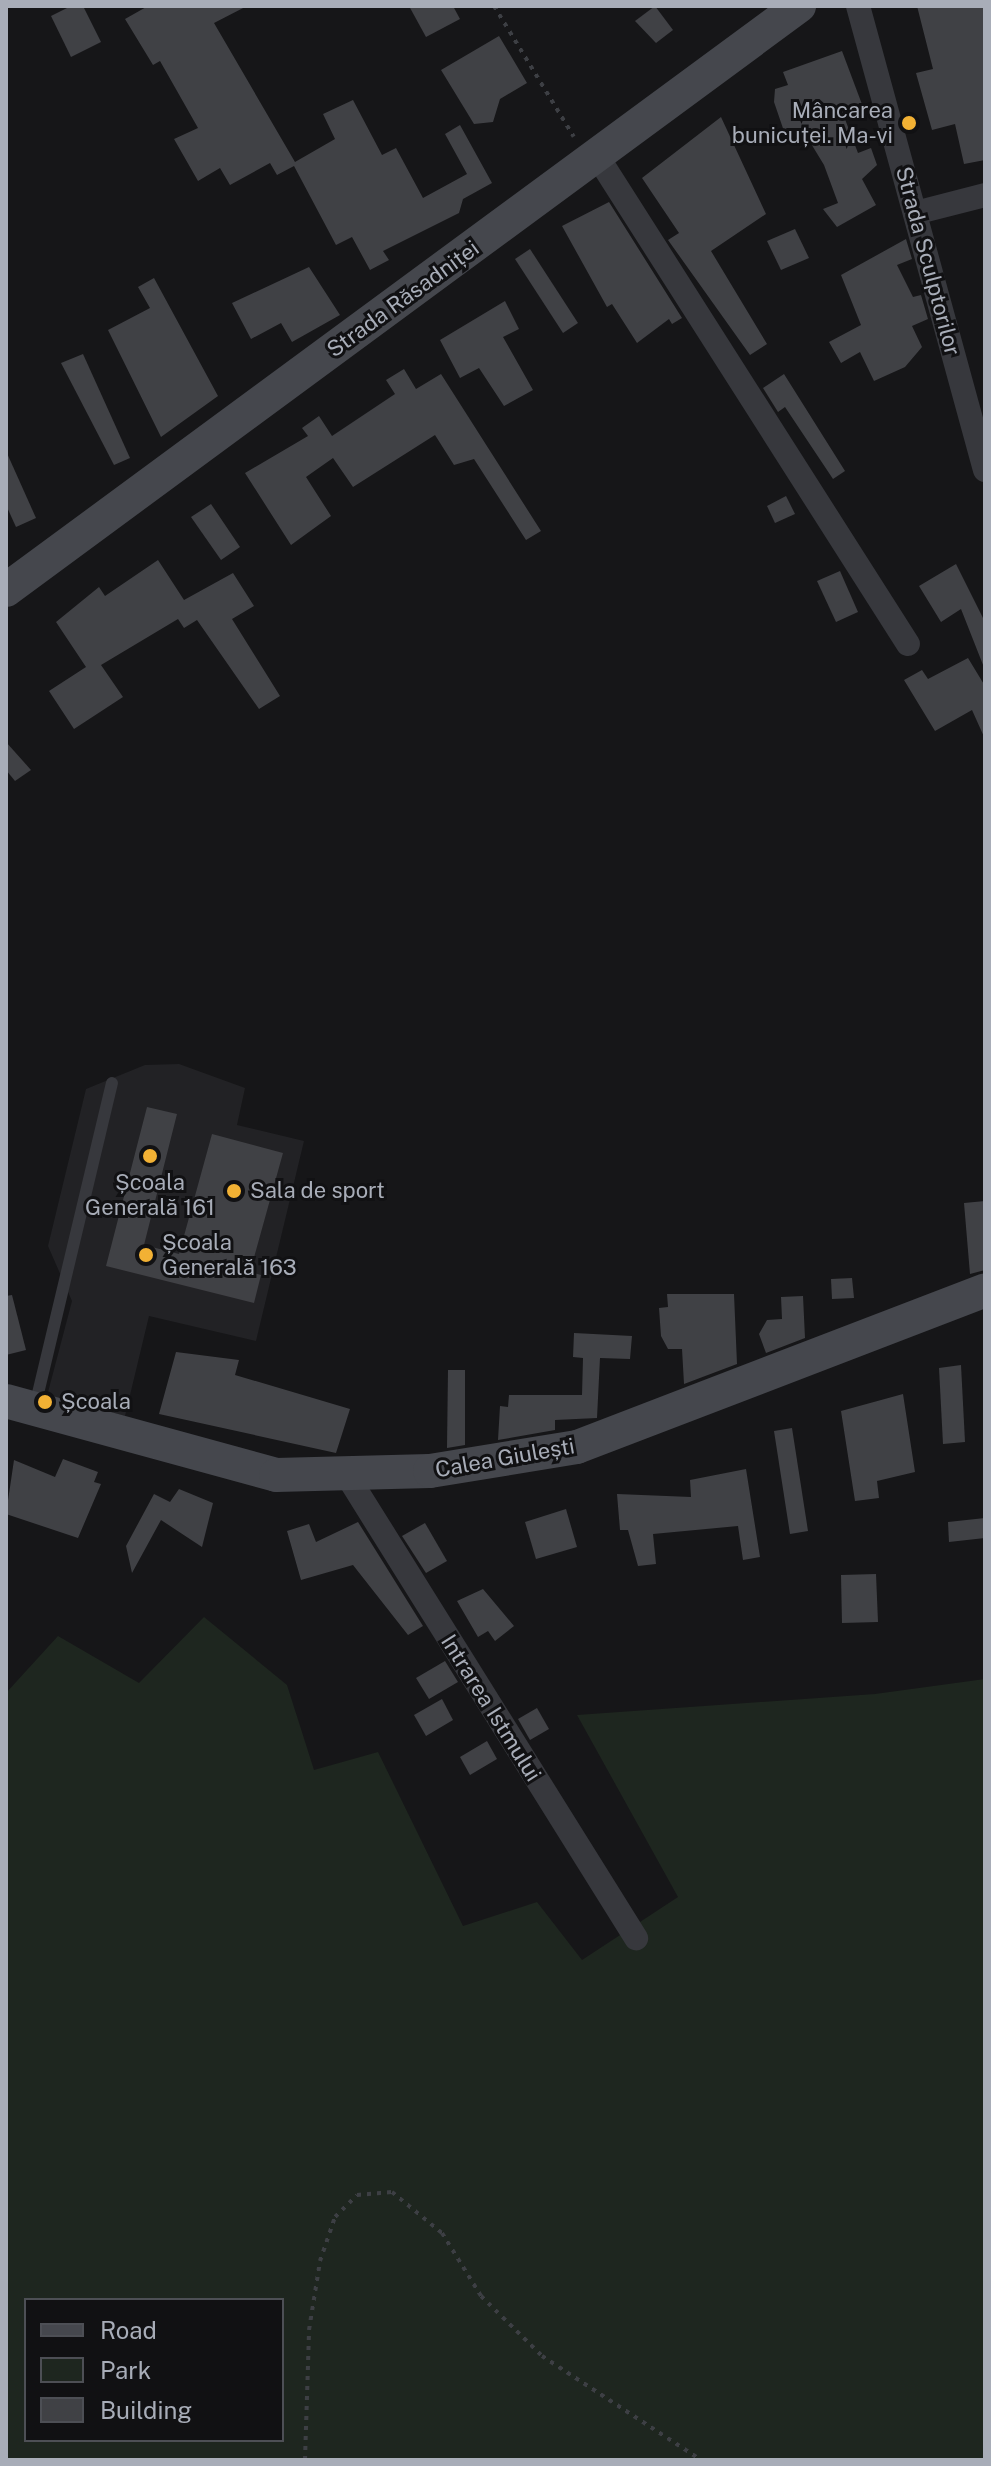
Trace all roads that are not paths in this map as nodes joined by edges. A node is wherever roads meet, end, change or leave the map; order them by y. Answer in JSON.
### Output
{"nodes":[{"id":1,"x":799,"y":6,"type":"edge"},
{"id":2,"x":858,"y":6,"type":"edge"},
{"id":3,"x":595,"y":161,"type":"junction"},
{"id":4,"x":985,"y":195,"type":"edge"},
{"id":5,"x":915,"y":213,"type":"junction"},
{"id":6,"x":985,"y":470,"type":"edge"},
{"id":7,"x":6,"y":590,"type":"edge"},
{"id":8,"x":908,"y":644,"type":"dead end"},
{"id":9,"x":112,"y":1083,"type":"dead end"},
{"id":10,"x":985,"y":1290,"type":"edge"},
{"id":11,"x":20,"y":1405,"type":"edge"},
{"id":12,"x":348,"y":1477,"type":"junction"},
{"id":13,"x":636,"y":1938,"type":"dead end"}],
"edges":[{"from":1,"to":3,"type":"main road","name":"Strada Răsadniței"},
{"from":2,"to":5,"type":"street","name":"Strada Sculptorilor"},
{"from":3,"to":7,"type":"main road","name":"Strada Răsadniței"},
{"from":3,"to":8,"type":"street"},
{"from":4,"to":5,"type":"street"},
{"from":5,"to":6,"type":"street","name":"Strada Sculptorilor"},
{"from":9,"to":11,"type":"lane"},
{"from":10,"to":12,"type":"main road","name":"Calea Giulești"},
{"from":11,"to":12,"type":"main road","name":"Calea Giulești"},
{"from":12,"to":13,"type":"street","name":"Intrarea Istmului"}]}
